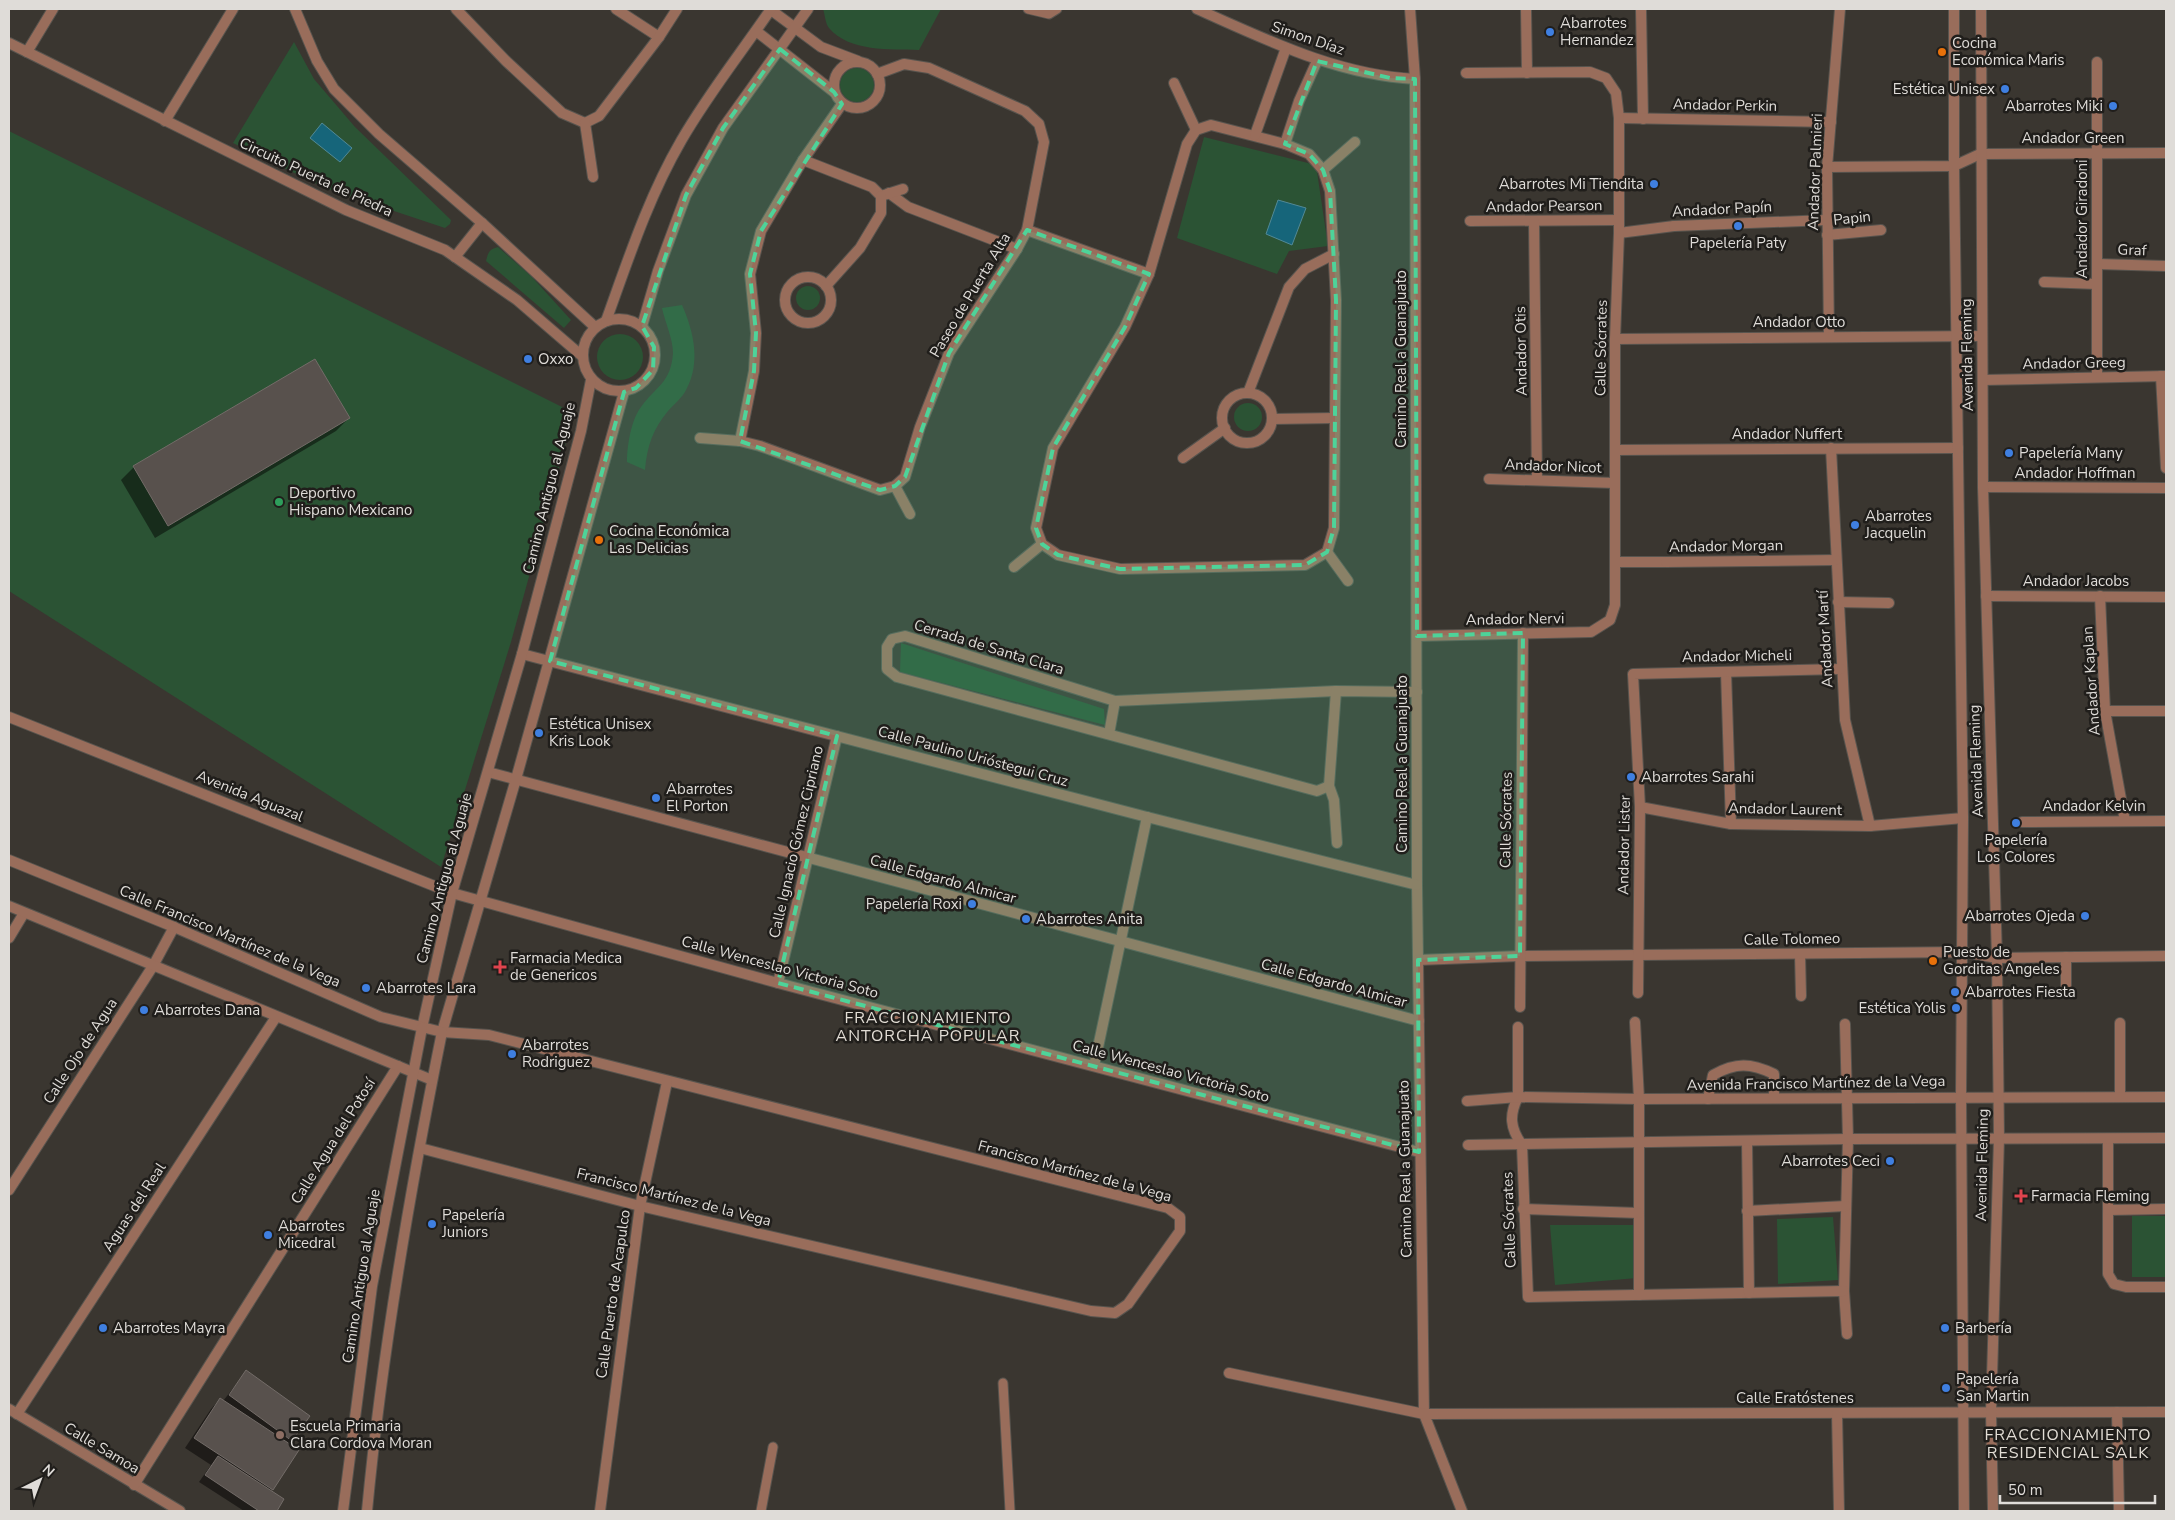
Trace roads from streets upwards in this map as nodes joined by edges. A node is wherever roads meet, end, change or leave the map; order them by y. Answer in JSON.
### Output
{"nodes":[{"id":1,"x":53,"y":9,"type":"edge"},
{"id":2,"x":233,"y":9,"type":"edge"},
{"id":3,"x":294,"y":9,"type":"edge"},
{"id":4,"x":456,"y":9,"type":"edge"},
{"id":5,"x":616,"y":9,"type":"edge"},
{"id":6,"x":677,"y":9,"type":"edge"},
{"id":7,"x":771,"y":9,"type":"edge"},
{"id":8,"x":808,"y":9,"type":"edge"},
{"id":9,"x":1197,"y":9,"type":"edge"},
{"id":10,"x":1410,"y":9,"type":"edge"},
{"id":11,"x":1526,"y":9,"type":"edge"},
{"id":12,"x":1641,"y":9,"type":"edge"},
{"id":13,"x":1840,"y":9,"type":"edge"},
{"id":14,"x":1954,"y":9,"type":"edge"},
{"id":15,"x":1981,"y":9,"type":"edge"},
{"id":16,"x":794,"y":29,"type":"junction"},
{"id":17,"x":756,"y":31,"type":"junction"},
{"id":18,"x":658,"y":37,"type":"junction"},
{"id":19,"x":9,"y":43,"type":"edge"},
{"id":20,"x":1286,"y":48,"type":"junction"},
{"id":21,"x":780,"y":49,"type":"junction"},
{"id":22,"x":28,"y":52,"type":"junction"},
{"id":23,"x":1317,"y":60,"type":"junction"},
{"id":24,"x":861,"y":62,"type":"junction"},
{"id":25,"x":2097,"y":62,"type":"dead end"},
{"id":26,"x":1527,"y":72,"type":"junction"},
{"id":27,"x":1466,"y":73,"type":"dead end"},
{"id":28,"x":878,"y":74,"type":"junction"},
{"id":29,"x":1415,"y":79,"type":"junction"},
{"id":30,"x":1174,"y":83,"type":"dead end"},
{"id":31,"x":834,"y":92,"type":"junction"},
{"id":32,"x":842,"y":104,"type":"junction"},
{"id":33,"x":1619,"y":118,"type":"junction"},
{"id":34,"x":1643,"y":119,"type":"junction"},
{"id":35,"x":164,"y":121,"type":"junction"},
{"id":36,"x":585,"y":122,"type":"junction"},
{"id":37,"x":1831,"y":122,"type":"junction"},
{"id":38,"x":1196,"y":130,"type":"junction"},
{"id":39,"x":1255,"y":135,"type":"junction"},
{"id":40,"x":1355,"y":142,"type":"dead end"},
{"id":41,"x":1285,"y":144,"type":"junction"},
{"id":42,"x":2166,"y":152,"type":"edge"},
{"id":43,"x":2098,"y":153,"type":"junction"},
{"id":44,"x":1980,"y":154,"type":"junction"},
{"id":45,"x":803,"y":160,"type":"junction"},
{"id":46,"x":1954,"y":166,"type":"junction"},
{"id":47,"x":1828,"y":167,"type":"junction"},
{"id":48,"x":1323,"y":170,"type":"junction"},
{"id":49,"x":594,"y":177,"type":"dead end"},
{"id":50,"x":903,"y":188,"type":"dead end"},
{"id":51,"x":885,"y":195,"type":"junction"},
{"id":52,"x":1619,"y":220,"type":"junction"},
{"id":53,"x":1827,"y":220,"type":"junction"},
{"id":54,"x":1534,"y":221,"type":"junction"},
{"id":55,"x":1470,"y":222,"type":"dead end"},
{"id":56,"x":482,"y":223,"type":"junction"},
{"id":57,"x":1026,"y":230,"type":"junction"},
{"id":58,"x":1881,"y":230,"type":"dead end"},
{"id":59,"x":1619,"y":232,"type":"junction"},
{"id":60,"x":1827,"y":235,"type":"junction"},
{"id":61,"x":1017,"y":249,"type":"junction"},
{"id":62,"x":1334,"y":254,"type":"junction"},
{"id":63,"x":455,"y":257,"type":"junction"},
{"id":64,"x":2097,"y":264,"type":"junction"},
{"id":65,"x":2166,"y":266,"type":"edge"},
{"id":66,"x":1149,"y":274,"type":"junction"},
{"id":67,"x":2044,"y":282,"type":"dead end"},
{"id":68,"x":2097,"y":284,"type":"junction"},
{"id":69,"x":826,"y":286,"type":"junction"},
{"id":70,"x":606,"y":321,"type":"junction"},
{"id":71,"x":642,"y":326,"type":"junction"},
{"id":72,"x":595,"y":327,"type":"junction"},
{"id":73,"x":1956,"y":336,"type":"junction"},
{"id":74,"x":1982,"y":336,"type":"junction"},
{"id":75,"x":1829,"y":337,"type":"junction"},
{"id":76,"x":1615,"y":339,"type":"junction"},
{"id":77,"x":582,"y":356,"type":"junction"},
{"id":78,"x":2164,"y":376,"type":"edge"},
{"id":79,"x":2097,"y":377,"type":"junction"},
{"id":80,"x":591,"y":380,"type":"junction"},
{"id":81,"x":1983,"y":380,"type":"junction"},
{"id":82,"x":624,"y":392,"type":"junction"},
{"id":83,"x":1248,"y":393,"type":"junction"},
{"id":84,"x":1335,"y":418,"type":"junction"},
{"id":85,"x":1272,"y":419,"type":"junction"},
{"id":86,"x":1225,"y":428,"type":"junction"},
{"id":87,"x":700,"y":438,"type":"dead end"},
{"id":88,"x":740,"y":440,"type":"junction"},
{"id":89,"x":1831,"y":448,"type":"junction"},
{"id":90,"x":1958,"y":448,"type":"junction"},
{"id":91,"x":1615,"y":450,"type":"junction"},
{"id":92,"x":1183,"y":458,"type":"dead end"},
{"id":93,"x":2166,"y":468,"type":"edge"},
{"id":94,"x":1489,"y":479,"type":"dead end"},
{"id":95,"x":1537,"y":480,"type":"junction"},
{"id":96,"x":1616,"y":483,"type":"junction"},
{"id":97,"x":895,"y":486,"type":"junction"},
{"id":98,"x":1983,"y":487,"type":"junction"},
{"id":99,"x":2166,"y":488,"type":"edge"},
{"id":100,"x":910,"y":514,"type":"dead end"},
{"id":101,"x":1042,"y":544,"type":"junction"},
{"id":102,"x":1327,"y":552,"type":"junction"},
{"id":103,"x":1836,"y":560,"type":"junction"},
{"id":104,"x":1616,"y":562,"type":"junction"},
{"id":105,"x":1014,"y":567,"type":"dead end"},
{"id":106,"x":1348,"y":581,"type":"dead end"},
{"id":107,"x":1986,"y":596,"type":"junction"},
{"id":108,"x":2100,"y":596,"type":"junction"},
{"id":109,"x":2166,"y":597,"type":"edge"},
{"id":110,"x":1838,"y":602,"type":"junction"},
{"id":111,"x":1889,"y":603,"type":"dead end"},
{"id":112,"x":1610,"y":620,"type":"joint"},
{"id":113,"x":1523,"y":633,"type":"junction"},
{"id":114,"x":1417,"y":636,"type":"junction"},
{"id":115,"x":522,"y":654,"type":"junction"},
{"id":116,"x":550,"y":661,"type":"junction"},
{"id":117,"x":1841,"y":669,"type":"junction"},
{"id":118,"x":1726,"y":672,"type":"junction"},
{"id":119,"x":1633,"y":674,"type":"joint"},
{"id":120,"x":1336,"y":691,"type":"junction"},
{"id":121,"x":1417,"y":692,"type":"junction"},
{"id":122,"x":1115,"y":701,"type":"junction"},
{"id":123,"x":2166,"y":710,"type":"edge"},
{"id":124,"x":2105,"y":712,"type":"junction"},
{"id":125,"x":9,"y":717,"type":"edge"},
{"id":126,"x":1109,"y":734,"type":"junction"},
{"id":127,"x":837,"y":736,"type":"junction"},
{"id":128,"x":488,"y":772,"type":"junction"},
{"id":129,"x":516,"y":779,"type":"junction"},
{"id":130,"x":1329,"y":786,"type":"junction"},
{"id":131,"x":1640,"y":807,"type":"junction"},
{"id":132,"x":1148,"y":817,"type":"junction"},
{"id":133,"x":1963,"y":818,"type":"junction"},
{"id":134,"x":2166,"y":821,"type":"edge"},
{"id":135,"x":2022,"y":822,"type":"dead end"},
{"id":136,"x":2125,"y":822,"type":"junction"},
{"id":137,"x":1731,"y":824,"type":"junction"},
{"id":138,"x":1870,"y":826,"type":"junction"},
{"id":139,"x":1337,"y":843,"type":"dead end"},
{"id":140,"x":808,"y":858,"type":"junction"},
{"id":141,"x":9,"y":860,"type":"edge"},
{"id":142,"x":1417,"y":885,"type":"junction"},
{"id":143,"x":452,"y":893,"type":"junction"},
{"id":144,"x":480,"y":901,"type":"junction"},
{"id":145,"x":9,"y":906,"type":"edge"},
{"id":146,"x":24,"y":913,"type":"junction"},
{"id":147,"x":174,"y":927,"type":"junction"},
{"id":148,"x":9,"y":938,"type":"edge"},
{"id":149,"x":1121,"y":941,"type":"junction"},
{"id":150,"x":1964,"y":952,"type":"junction"},
{"id":151,"x":1800,"y":954,"type":"junction"},
{"id":152,"x":1520,"y":956,"type":"junction"},
{"id":153,"x":1638,"y":956,"type":"junction"},
{"id":154,"x":2166,"y":956,"type":"edge"},
{"id":155,"x":2066,"y":957,"type":"junction"},
{"id":156,"x":1997,"y":958,"type":"junction"},
{"id":157,"x":1418,"y":960,"type":"junction"},
{"id":158,"x":153,"y":966,"type":"junction"},
{"id":159,"x":778,"y":983,"type":"junction"},
{"id":160,"x":2066,"y":988,"type":"dead end"},
{"id":161,"x":1638,"y":993,"type":"dead end"},
{"id":162,"x":1801,"y":996,"type":"dead end"},
{"id":163,"x":1520,"y":1007,"type":"dead end"},
{"id":164,"x":276,"y":1016,"type":"junction"},
{"id":165,"x":1419,"y":1021,"type":"junction"},
{"id":166,"x":1635,"y":1022,"type":"dead end"},
{"id":167,"x":2120,"y":1023,"type":"dead end"},
{"id":168,"x":1845,"y":1024,"type":"dead end"},
{"id":169,"x":1518,"y":1027,"type":"dead end"},
{"id":170,"x":422,"y":1028,"type":"junction"},
{"id":171,"x":442,"y":1032,"type":"junction"},
{"id":172,"x":398,"y":1066,"type":"junction"},
{"id":173,"x":1094,"y":1066,"type":"junction"},
{"id":174,"x":414,"y":1072,"type":"junction"},
{"id":175,"x":432,"y":1080,"type":"junction"},
{"id":176,"x":667,"y":1082,"type":"junction"},
{"id":177,"x":1961,"y":1096,"type":"junction"},
{"id":178,"x":1518,"y":1097,"type":"junction"},
{"id":179,"x":2120,"y":1097,"type":"junction"},
{"id":180,"x":2166,"y":1097,"type":"edge"},
{"id":181,"x":1774,"y":1098,"type":"junction"},
{"id":182,"x":1847,"y":1098,"type":"junction"},
{"id":183,"x":1998,"y":1098,"type":"junction"},
{"id":184,"x":1639,"y":1099,"type":"junction"},
{"id":185,"x":1708,"y":1099,"type":"junction"},
{"id":186,"x":1467,"y":1101,"type":"dead end"},
{"id":187,"x":1961,"y":1138,"type":"junction"},
{"id":188,"x":1999,"y":1138,"type":"junction"},
{"id":189,"x":2166,"y":1138,"type":"edge"},
{"id":190,"x":1848,"y":1139,"type":"junction"},
{"id":191,"x":2108,"y":1139,"type":"junction"},
{"id":192,"x":1747,"y":1141,"type":"junction"},
{"id":193,"x":1639,"y":1142,"type":"junction"},
{"id":194,"x":1468,"y":1145,"type":"dead end"},
{"id":195,"x":1522,"y":1145,"type":"junction"},
{"id":196,"x":420,"y":1148,"type":"junction"},
{"id":197,"x":1419,"y":1152,"type":"junction"},
{"id":198,"x":9,"y":1190,"type":"edge"},
{"id":199,"x":640,"y":1206,"type":"junction"},
{"id":200,"x":1846,"y":1206,"type":"junction"},
{"id":201,"x":1523,"y":1209,"type":"junction"},
{"id":202,"x":2166,"y":1209,"type":"edge"},
{"id":203,"x":2108,"y":1210,"type":"junction"},
{"id":204,"x":1748,"y":1211,"type":"junction"},
{"id":205,"x":1639,"y":1213,"type":"junction"},
{"id":206,"x":2166,"y":1287,"type":"edge"},
{"id":207,"x":1844,"y":1291,"type":"junction"},
{"id":208,"x":1749,"y":1293,"type":"junction"},
{"id":209,"x":1639,"y":1295,"type":"junction"},
{"id":210,"x":1847,"y":1334,"type":"dead end"},
{"id":211,"x":1229,"y":1373,"type":"dead end"},
{"id":212,"x":13,"y":1411,"type":"edge"},
{"id":213,"x":1962,"y":1412,"type":"junction"},
{"id":214,"x":1991,"y":1412,"type":"junction"},
{"id":215,"x":2118,"y":1412,"type":"junction"},
{"id":216,"x":2166,"y":1412,"type":"edge"},
{"id":217,"x":1837,"y":1413,"type":"junction"},
{"id":218,"x":1424,"y":1414,"type":"junction"},
{"id":219,"x":134,"y":1485,"type":"junction"},
{"id":220,"x":180,"y":1511,"type":"edge"},
{"id":221,"x":343,"y":1511,"type":"edge"},
{"id":222,"x":367,"y":1511,"type":"edge"},
{"id":223,"x":600,"y":1511,"type":"edge"},
{"id":224,"x":1462,"y":1511,"type":"edge"},
{"id":225,"x":1839,"y":1511,"type":"edge"},
{"id":226,"x":1964,"y":1511,"type":"edge"},
{"id":227,"x":1993,"y":1511,"type":"edge"},
{"id":228,"x":2119,"y":1511,"type":"edge"}],
"edges":[{"from":1,"to":22,"type":"street"},
{"from":2,"to":35,"type":"street"},
{"from":3,"to":56,"type":"street"},
{"from":4,"to":36,"type":"street"},
{"from":5,"to":18,"type":"street"},
{"from":6,"to":18,"type":"street"},
{"from":7,"to":16,"type":"street"},
{"from":7,"to":17,"type":"street"},
{"from":8,"to":16,"type":"street"},
{"from":9,"to":20,"type":"street","name":"Simon Díaz"},
{"from":10,"to":29,"type":"street","name":"Camino Real a Guanajuato"},
{"from":11,"to":26,"type":"street"},
{"from":12,"to":34,"type":"street"},
{"from":13,"to":37,"type":"street","name":"Andador Palmieri"},
{"from":14,"to":46,"type":"street","name":"Avenida Fleming"},
{"from":15,"to":44,"type":"street","name":"Avenida Fleming"},
{"from":16,"to":21,"type":"street"},
{"from":16,"to":24,"type":"street"},
{"from":17,"to":21,"type":"street"},
{"from":17,"to":70,"type":"street"},
{"from":18,"to":36,"type":"street"},
{"from":19,"to":22,"type":"street","name":"Circuito Puerta de Piedra"},
{"from":20,"to":23,"type":"street","name":"Simon Díaz"},
{"from":20,"to":39,"type":"street"},
{"from":21,"to":31,"type":"street"},
{"from":21,"to":71,"type":"street"},
{"from":22,"to":35,"type":"street","name":"Circuito Puerta de Piedra"},
{"from":23,"to":29,"type":"street","name":"Simon Díaz"},
{"from":23,"to":41,"type":"street"},
{"from":24,"to":28,"type":"street"},
{"from":24,"to":31,"type":"street"},
{"from":25,"to":43,"type":"street","name":"Andador Giradoni"},
{"from":26,"to":27,"type":"street"},
{"from":26,"to":33,"type":"street","name":"Calle Sócrates"},
{"from":28,"to":32,"type":"street"},
{"from":28,"to":57,"type":"street","name":"Paseo de Puerta Alta"},
{"from":29,"to":114,"type":"street","name":"Camino Real a Guanajuato"},
{"from":30,"to":38,"type":"street"},
{"from":31,"to":32,"type":"street"},
{"from":32,"to":45,"type":"street"},
{"from":33,"to":34,"type":"street","name":"Andador Perkin"},
{"from":33,"to":52,"type":"street","name":"Calle Sócrates"},
{"from":34,"to":37,"type":"street","name":"Andador Perkin"},
{"from":35,"to":63,"type":"street","name":"Circuito Puerta de Piedra"},
{"from":36,"to":49,"type":"street"},
{"from":37,"to":47,"type":"street","name":"Andador Palmieri"},
{"from":38,"to":39,"type":"street"},
{"from":38,"to":66,"type":"street"},
{"from":39,"to":41,"type":"street"},
{"from":40,"to":48,"type":"street"},
{"from":41,"to":48,"type":"street"},
{"from":42,"to":43,"type":"street","name":"Andador Green"},
{"from":43,"to":44,"type":"street","name":"Andador Green"},
{"from":43,"to":64,"type":"street","name":"Andador Giradoni"},
{"from":44,"to":46,"type":"street"},
{"from":44,"to":74,"type":"street","name":"Avenida Fleming"},
{"from":45,"to":51,"type":"street"},
{"from":45,"to":88,"type":"street"},
{"from":46,"to":47,"type":"street"},
{"from":46,"to":73,"type":"street","name":"Avenida Fleming"},
{"from":47,"to":53,"type":"street","name":"Andador Palmieri"},
{"from":48,"to":62,"type":"street"},
{"from":50,"to":51,"type":"street"},
{"from":51,"to":61,"type":"street"},
{"from":51,"to":69,"type":"street"},
{"from":52,"to":54,"type":"street","name":"Andador Pearson"},
{"from":52,"to":59,"type":"street","name":"Calle Sócrates"},
{"from":53,"to":59,"type":"street","name":"Andador Papín"},
{"from":53,"to":60,"type":"street","name":"Andador Palmieri"},
{"from":54,"to":55,"type":"street","name":"Andador Pearson"},
{"from":54,"to":95,"type":"street","name":"Andador Otis"},
{"from":56,"to":63,"type":"street"},
{"from":56,"to":72,"type":"street"},
{"from":57,"to":61,"type":"street","name":"Paseo de Puerta Alta"},
{"from":57,"to":66,"type":"street"},
{"from":58,"to":60,"type":"street","name":"Papin"},
{"from":59,"to":76,"type":"street","name":"Calle Sócrates"},
{"from":60,"to":75,"type":"street","name":"Andador Palmieri"},
{"from":61,"to":97,"type":"street","name":"Paseo de Puerta Alta"},
{"from":62,"to":83,"type":"street"},
{"from":62,"to":84,"type":"street"},
{"from":63,"to":77,"type":"street","name":"Circuito Puerta de Piedra"},
{"from":64,"to":65,"type":"street","name":"Graf"},
{"from":64,"to":68,"type":"street","name":"Andador Giradoni"},
{"from":66,"to":101,"type":"street"},
{"from":67,"to":68,"type":"street"},
{"from":68,"to":79,"type":"street","name":"Andador Giradoni"},
{"from":69,"to":69,"type":"street"},
{"from":70,"to":71,"type":"street"},
{"from":70,"to":72,"type":"street"},
{"from":71,"to":82,"type":"street"},
{"from":72,"to":77,"type":"street"},
{"from":73,"to":74,"type":"street","name":"Andador Otto"},
{"from":73,"to":75,"type":"street","name":"Andador Otto"},
{"from":73,"to":90,"type":"street","name":"Avenida Fleming"},
{"from":74,"to":81,"type":"street","name":"Avenida Fleming"},
{"from":75,"to":76,"type":"street","name":"Andador Otto"},
{"from":76,"to":91,"type":"street","name":"Calle Sócrates"},
{"from":77,"to":80,"type":"street"},
{"from":78,"to":79,"type":"street","name":"Andador Greeg"},
{"from":78,"to":93,"type":"street"},
{"from":79,"to":81,"type":"street","name":"Andador Greeg"},
{"from":80,"to":82,"type":"street"},
{"from":80,"to":115,"type":"street","name":"Camino Antiguo al Aguaje"},
{"from":81,"to":98,"type":"street","name":"Avenida Fleming"},
{"from":82,"to":116,"type":"street"},
{"from":83,"to":85,"type":"street"},
{"from":83,"to":86,"type":"street"},
{"from":84,"to":85,"type":"street"},
{"from":84,"to":102,"type":"street"},
{"from":85,"to":86,"type":"street"},
{"from":86,"to":92,"type":"street"},
{"from":87,"to":88,"type":"street"},
{"from":88,"to":97,"type":"street"},
{"from":89,"to":90,"type":"street","name":"Andador Nuffert"},
{"from":89,"to":91,"type":"street","name":"Andador Nuffert"},
{"from":89,"to":103,"type":"street","name":"Andador Martí"},
{"from":90,"to":133,"type":"street","name":"Avenida Fleming"},
{"from":91,"to":96,"type":"street","name":"Calle Sócrates"},
{"from":94,"to":95,"type":"street","name":"Andador Nicot"},
{"from":95,"to":96,"type":"street","name":"Andador Nicot"},
{"from":96,"to":104,"type":"street","name":"Calle Sócrates"},
{"from":97,"to":100,"type":"street"},
{"from":98,"to":99,"type":"street","name":"Andador Hoffman"},
{"from":98,"to":107,"type":"street","name":"Avenida Fleming"},
{"from":101,"to":102,"type":"street"},
{"from":101,"to":105,"type":"street"},
{"from":102,"to":106,"type":"street"},
{"from":103,"to":104,"type":"street","name":"Andador Morgan"},
{"from":103,"to":110,"type":"street","name":"Andador Martí"},
{"from":104,"to":112,"type":"street","name":"Calle Sócrates"},
{"from":107,"to":108,"type":"street","name":"Andador Jacobs"},
{"from":107,"to":156,"type":"street","name":"Avenida Fleming"},
{"from":108,"to":109,"type":"street","name":"Andador Jacobs"},
{"from":108,"to":124,"type":"street","name":"Andador Kaplan"},
{"from":110,"to":111,"type":"street"},
{"from":110,"to":117,"type":"street","name":"Andador Martí"},
{"from":112,"to":113,"type":"street","name":"Andador Nervi"},
{"from":113,"to":114,"type":"street","name":"Andador Nervi"},
{"from":113,"to":152,"type":"street","name":"Calle Sócrates"},
{"from":114,"to":121,"type":"street","name":"Camino Real a Guanajuato"},
{"from":115,"to":116,"type":"street","name":"Calle Paulino Urióstegui Cruz"},
{"from":115,"to":128,"type":"street","name":"Camino Antiguo al Aguaje"},
{"from":116,"to":127,"type":"street","name":"Calle Paulino Urióstegui Cruz"},
{"from":116,"to":129,"type":"street"},
{"from":117,"to":118,"type":"street","name":"Andador Micheli"},
{"from":117,"to":138,"type":"street","name":"Andador Martí"},
{"from":118,"to":119,"type":"street","name":"Andador Micheli"},
{"from":118,"to":137,"type":"street"},
{"from":119,"to":131,"type":"street","name":"Andador Lister"},
{"from":120,"to":121,"type":"street","name":"Cerrada de Santa Clara"},
{"from":120,"to":122,"type":"street","name":"Cerrada de Santa Clara"},
{"from":120,"to":130,"type":"street"},
{"from":121,"to":142,"type":"street","name":"Camino Real a Guanajuato"},
{"from":122,"to":126,"type":"street"},
{"from":122,"to":126,"type":"street","name":"Cerrada de Santa Clara"},
{"from":123,"to":124,"type":"street"},
{"from":124,"to":136,"type":"street","name":"Andador Kaplan"},
{"from":125,"to":143,"type":"street","name":"Avenida Aguazal"},
{"from":126,"to":130,"type":"street","name":"Cerrada de Santa Clara"},
{"from":127,"to":132,"type":"street","name":"Calle Paulino Urióstegui Cruz"},
{"from":127,"to":140,"type":"street","name":"Calle Ignacio Gómez Cipriano"},
{"from":128,"to":129,"type":"street","name":"Calle Edgardo Almicar"},
{"from":128,"to":143,"type":"street","name":"Camino Antiguo al Aguaje"},
{"from":129,"to":140,"type":"street","name":"Calle Edgardo Almicar"},
{"from":129,"to":144,"type":"street"},
{"from":130,"to":139,"type":"street"},
{"from":131,"to":137,"type":"street","name":"Andador Laurent"},
{"from":131,"to":153,"type":"street","name":"Andador Lister"},
{"from":132,"to":142,"type":"street","name":"Calle Paulino Urióstegui Cruz"},
{"from":132,"to":149,"type":"street"},
{"from":133,"to":138,"type":"street","name":"Andador Laurent"},
{"from":133,"to":150,"type":"street","name":"Avenida Fleming"},
{"from":134,"to":136,"type":"street","name":"Andador Kelvin"},
{"from":135,"to":136,"type":"street","name":"Andador Kelvin"},
{"from":137,"to":138,"type":"street","name":"Andador Laurent"},
{"from":140,"to":149,"type":"street","name":"Calle Edgardo Almicar"},
{"from":140,"to":159,"type":"street","name":"Calle Ignacio Gómez Cipriano"},
{"from":141,"to":147,"type":"street","name":"Calle Francisco Martínez de la Vega"},
{"from":142,"to":157,"type":"street","name":"Camino Real a Guanajuato"},
{"from":143,"to":144,"type":"street","name":"Avenida Aguazal"},
{"from":143,"to":170,"type":"street","name":"Camino Antiguo al Aguaje"},
{"from":144,"to":159,"type":"street","name":"Calle Wenceslao Victoria Soto"},
{"from":144,"to":171,"type":"street"},
{"from":145,"to":146,"type":"street"},
{"from":146,"to":148,"type":"street"},
{"from":146,"to":158,"type":"street"},
{"from":147,"to":158,"type":"street","name":"Calle Ojo de Agua"},
{"from":147,"to":170,"type":"street","name":"Calle Francisco Martínez de la Vega"},
{"from":149,"to":165,"type":"street","name":"Calle Edgardo Almicar"},
{"from":149,"to":173,"type":"street"},
{"from":150,"to":151,"type":"street","name":"Calle Tolomeo"},
{"from":150,"to":156,"type":"street","name":"Calle Tolomeo"},
{"from":150,"to":177,"type":"street","name":"Avenida Fleming"},
{"from":151,"to":153,"type":"street","name":"Calle Tolomeo"},
{"from":151,"to":162,"type":"street"},
{"from":152,"to":153,"type":"street","name":"Calle Tolomeo"},
{"from":152,"to":157,"type":"street","name":"Calle Tolomeo"},
{"from":152,"to":163,"type":"street","name":"Calle Sócrates"},
{"from":153,"to":161,"type":"street","name":"Andador Lister"},
{"from":154,"to":155,"type":"street","name":"Calle Tolomeo"},
{"from":155,"to":156,"type":"street","name":"Calle Tolomeo"},
{"from":155,"to":160,"type":"street"},
{"from":156,"to":183,"type":"street","name":"Avenida Fleming"},
{"from":157,"to":165,"type":"street","name":"Camino Real a Guanajuato"},
{"from":158,"to":164,"type":"street"},
{"from":158,"to":198,"type":"street","name":"Calle Ojo de Agua"},
{"from":159,"to":173,"type":"street","name":"Calle Wenceslao Victoria Soto"},
{"from":164,"to":172,"type":"street"},
{"from":164,"to":212,"type":"street","name":"Aguas del Real"},
{"from":165,"to":197,"type":"street","name":"Camino Real a Guanajuato"},
{"from":166,"to":184,"type":"street"},
{"from":167,"to":179,"type":"street"},
{"from":168,"to":182,"type":"street"},
{"from":169,"to":178,"type":"street","name":"Calle Sócrates"},
{"from":170,"to":171,"type":"street","name":"Calle Francisco Martínez de la Vega"},
{"from":170,"to":174,"type":"street","name":"Camino Antiguo al Aguaje"},
{"from":171,"to":175,"type":"street"},
{"from":171,"to":176,"type":"street","name":"Francisco Martínez de la Vega"},
{"from":172,"to":174,"type":"street"},
{"from":172,"to":219,"type":"street","name":"Calle Agua del Potosí"},
{"from":173,"to":197,"type":"street","name":"Calle Wenceslao Victoria Soto"},
{"from":174,"to":175,"type":"street"},
{"from":174,"to":221,"type":"street","name":"Camino Antiguo al Aguaje"},
{"from":175,"to":196,"type":"street"},
{"from":176,"to":199,"type":"street","name":"Calle Puerto de Acapulco"},
{"from":176,"to":199,"type":"street","name":"Francisco Martínez de la Vega"},
{"from":177,"to":182,"type":"street","name":"Avenida Francisco Martínez de la Vega"},
{"from":177,"to":183,"type":"street","name":"Avenida Francisco Martínez de la Vega"},
{"from":177,"to":187,"type":"street","name":"Avenida Fleming"},
{"from":178,"to":184,"type":"street","name":"Avenida Francisco Martínez de la Vega"},
{"from":178,"to":186,"type":"street","name":"Avenida Francisco Martínez de la Vega"},
{"from":178,"to":195,"type":"street","name":"Calle Sócrates"},
{"from":179,"to":180,"type":"street","name":"Avenida Francisco Martínez de la Vega"},
{"from":179,"to":183,"type":"street","name":"Avenida Francisco Martínez de la Vega"},
{"from":181,"to":182,"type":"street","name":"Avenida Francisco Martínez de la Vega"},
{"from":181,"to":185,"type":"street","name":"Avenida Francisco Martínez de la Vega"},
{"from":181,"to":185,"type":"street"},
{"from":182,"to":190,"type":"street"},
{"from":183,"to":188,"type":"street","name":"Avenida Fleming"},
{"from":184,"to":185,"type":"street","name":"Avenida Francisco Martínez de la Vega"},
{"from":184,"to":193,"type":"street"},
{"from":187,"to":188,"type":"street"},
{"from":187,"to":190,"type":"street"},
{"from":187,"to":213,"type":"street","name":"Avenida Fleming"},
{"from":188,"to":191,"type":"street"},
{"from":188,"to":214,"type":"street","name":"Avenida Fleming"},
{"from":189,"to":191,"type":"street"},
{"from":190,"to":192,"type":"street"},
{"from":190,"to":200,"type":"street"},
{"from":191,"to":203,"type":"street"},
{"from":192,"to":193,"type":"street"},
{"from":192,"to":204,"type":"street"},
{"from":193,"to":195,"type":"street"},
{"from":193,"to":205,"type":"street"},
{"from":194,"to":195,"type":"street"},
{"from":195,"to":201,"type":"street","name":"Calle Sócrates"},
{"from":196,"to":199,"type":"street","name":"Francisco Martínez de la Vega"},
{"from":196,"to":222,"type":"street"},
{"from":197,"to":218,"type":"street","name":"Camino Real a Guanajuato"},
{"from":199,"to":223,"type":"street","name":"Calle Puerto de Acapulco"},
{"from":200,"to":204,"type":"street"},
{"from":200,"to":207,"type":"street"},
{"from":201,"to":205,"type":"street"},
{"from":201,"to":209,"type":"street","name":"Calle Sócrates"},
{"from":202,"to":203,"type":"street"},
{"from":203,"to":206,"type":"street"},
{"from":204,"to":208,"type":"street"},
{"from":205,"to":209,"type":"street"},
{"from":207,"to":208,"type":"street"},
{"from":207,"to":210,"type":"street"},
{"from":208,"to":209,"type":"street"},
{"from":211,"to":218,"type":"street","name":"Calle Eratóstenes"},
{"from":212,"to":219,"type":"street","name":"Calle Samoa"},
{"from":213,"to":214,"type":"street","name":"Calle Eratóstenes"},
{"from":213,"to":217,"type":"street","name":"Calle Eratóstenes"},
{"from":213,"to":226,"type":"street","name":"Avenida Fleming"},
{"from":214,"to":215,"type":"street","name":"Calle Eratóstenes"},
{"from":214,"to":227,"type":"street","name":"Avenida Fleming"},
{"from":215,"to":216,"type":"street","name":"Calle Eratóstenes"},
{"from":215,"to":228,"type":"street"},
{"from":217,"to":218,"type":"street","name":"Calle Eratóstenes"},
{"from":217,"to":225,"type":"street"},
{"from":218,"to":224,"type":"street","name":"Camino Real a Guanajuato"},
{"from":219,"to":220,"type":"street","name":"Calle Samoa"}]}
